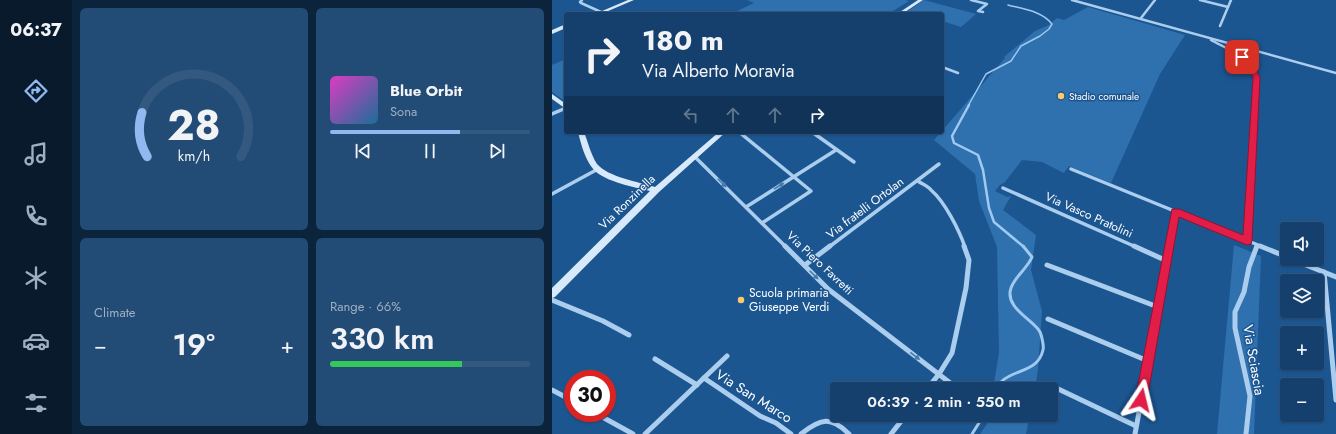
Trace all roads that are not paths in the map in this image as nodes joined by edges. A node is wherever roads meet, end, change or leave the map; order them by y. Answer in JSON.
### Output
{"nodes":[{"id":1,"x":582,"y":0,"type":"edge"},
{"id":2,"x":632,"y":0,"type":"edge"},
{"id":3,"x":921,"y":0,"type":"edge"},
{"id":4,"x":971,"y":0,"type":"edge"},
{"id":5,"x":1072,"y":0,"type":"edge"},
{"id":6,"x":1155,"y":0,"type":"edge"},
{"id":7,"x":1200,"y":0,"type":"edge"},
{"id":8,"x":1231,"y":0,"type":"edge"},
{"id":9,"x":1228,"y":7,"type":"junction"},
{"id":10,"x":597,"y":12,"type":"edge"},
{"id":11,"x":602,"y":12,"type":"edge"},
{"id":12,"x":902,"y":12,"type":"edge"},
{"id":13,"x":983,"y":12,"type":"dead end"},
{"id":14,"x":1141,"y":18,"type":"junction"},
{"id":15,"x":1220,"y":26,"type":"dead end"},
{"id":16,"x":564,"y":27,"type":"edge"},
{"id":17,"x":552,"y":32,"type":"edge"},
{"id":18,"x":1196,"y":35,"type":"junction"},
{"id":19,"x":944,"y":68,"type":"edge"},
{"id":20,"x":958,"y":73,"type":"dead end"},
{"id":21,"x":1336,"y":73,"type":"edge"},
{"id":22,"x":552,"y":96,"type":"edge"},
{"id":23,"x":564,"y":105,"type":"edge"},
{"id":24,"x":564,"y":108,"type":"edge"},
{"id":25,"x":552,"y":114,"type":"edge"},
{"id":26,"x":582,"y":134,"type":"edge"},
{"id":27,"x":721,"y":134,"type":"edge"},
{"id":28,"x":741,"y":134,"type":"edge"},
{"id":29,"x":815,"y":134,"type":"edge"},
{"id":30,"x":836,"y":150,"type":"junction"},
{"id":31,"x":694,"y":156,"type":"junction"},
{"id":32,"x":854,"y":162,"type":"dead end"},
{"id":33,"x":939,"y":164,"type":"dead end"},
{"id":34,"x":598,"y":169,"type":"junction"},
{"id":35,"x":1070,"y":169,"type":"dead end"},
{"id":36,"x":794,"y":177,"type":"junction"},
{"id":37,"x":918,"y":181,"type":"junction"},
{"id":38,"x":1003,"y":188,"type":"dead end"},
{"id":39,"x":656,"y":190,"type":"junction"},
{"id":40,"x":552,"y":194,"type":"edge"},
{"id":41,"x":746,"y":207,"type":"junction"},
{"id":42,"x":1176,"y":211,"type":"junction"},
{"id":43,"x":762,"y":223,"type":"junction"},
{"id":44,"x":1247,"y":241,"type":"junction"},
{"id":45,"x":1257,"y":245,"type":"junction"},
{"id":46,"x":1280,"y":254,"type":"edge"},
{"id":47,"x":1166,"y":261,"type":"junction"},
{"id":48,"x":804,"y":265,"type":"junction"},
{"id":49,"x":1047,"y":265,"type":"dead end"},
{"id":50,"x":1309,"y":266,"type":"edge"},
{"id":51,"x":1324,"y":272,"type":"junction"},
{"id":52,"x":1336,"y":277,"type":"edge"},
{"id":53,"x":552,"y":294,"type":"edge"},
{"id":54,"x":552,"y":300,"type":"edge"},
{"id":55,"x":1158,"y":307,"type":"junction"},
{"id":56,"x":1048,"y":319,"type":"dead end"},
{"id":57,"x":629,"y":335,"type":"dead end"},
{"id":58,"x":727,"y":356,"type":"dead end"},
{"id":59,"x":655,"y":359,"type":"dead end"},
{"id":60,"x":1148,"y":361,"type":"junction"},
{"id":61,"x":938,"y":374,"type":"junction"},
{"id":62,"x":704,"y":378,"type":"junction"},
{"id":63,"x":932,"y":382,"type":"edge"},
{"id":64,"x":949,"y":382,"type":"edge"},
{"id":65,"x":697,"y":385,"type":"junction"},
{"id":66,"x":1058,"y":389,"type":"edge"},
{"id":67,"x":552,"y":390,"type":"edge"},
{"id":68,"x":564,"y":396,"type":"edge"},
{"id":69,"x":1336,"y":400,"type":"edge"},
{"id":70,"x":611,"y":422,"type":"edge"},
{"id":71,"x":900,"y":422,"type":"edge"},
{"id":72,"x":1136,"y":426,"type":"junction"},
{"id":73,"x":633,"y":434,"type":"edge"},
{"id":74,"x":645,"y":434,"type":"edge"},
{"id":75,"x":791,"y":434,"type":"edge"},
{"id":76,"x":802,"y":434,"type":"edge"},
{"id":77,"x":849,"y":434,"type":"edge"},
{"id":78,"x":891,"y":434,"type":"edge"},
{"id":79,"x":1135,"y":434,"type":"edge"},
{"id":80,"x":1246,"y":434,"type":"edge"}],
"edges":[{"from":1,"to":10,"type":"street"},
{"from":2,"to":11,"type":"street"},
{"from":3,"to":12,"type":"street"},
{"from":4,"to":13,"type":"street"},
{"from":5,"to":14,"type":"street"},
{"from":6,"to":14,"type":"street"},
{"from":7,"to":9,"type":"street"},
{"from":8,"to":9,"type":"street"},
{"from":9,"to":15,"type":"street"},
{"from":14,"to":18,"type":"street"},
{"from":16,"to":17,"type":"street"},
{"from":18,"to":21,"type":"street"},
{"from":18,"to":44,"type":"street"},
{"from":19,"to":20,"type":"street"},
{"from":22,"to":23,"type":"street"},
{"from":24,"to":25,"type":"street"},
{"from":26,"to":34,"type":"street"},
{"from":27,"to":31,"type":"street","name":"Via Ronzinella"},
{"from":28,"to":36,"type":"street"},
{"from":29,"to":30,"type":"street"},
{"from":30,"to":32,"type":"street"},
{"from":30,"to":36,"type":"street"},
{"from":31,"to":39,"type":"street","name":"Via Ronzinella"},
{"from":31,"to":41,"type":"street","name":"Via Piero Favretti","one_way":true},
{"from":33,"to":37,"type":"street","name":"Via fratelli Ortolan"},
{"from":34,"to":39,"type":"street"},
{"from":34,"to":40,"type":"street"},
{"from":35,"to":42,"type":"street"},
{"from":41,"to":36,"type":"street","one_way":true},
{"from":36,"to":43,"type":"street"},
{"from":37,"to":48,"type":"street","name":"Via fratelli Ortolan"},
{"from":37,"to":61,"type":"street","name":"Via fratelli Ortolan"},
{"from":38,"to":47,"type":"street","name":"Via Vasco Pratolini"},
{"from":39,"to":53,"type":"street","name":"Via Ronzinella"},
{"from":41,"to":43,"type":"street","name":"Via Piero Favretti"},
{"from":42,"to":44,"type":"street"},
{"from":42,"to":47,"type":"street"},
{"from":43,"to":48,"type":"street","name":"Via Piero Favretti"},
{"from":44,"to":45,"type":"street"},
{"from":45,"to":46,"type":"street"},
{"from":45,"to":80,"type":"street","name":"Via Sciascia"},
{"from":47,"to":55,"type":"street"},
{"from":48,"to":61,"type":"street","name":"Via Piero Favretti","one_way":true},
{"from":49,"to":55,"type":"street"},
{"from":50,"to":51,"type":"street"},
{"from":51,"to":52,"type":"street"},
{"from":51,"to":69,"type":"street"},
{"from":54,"to":57,"type":"street"},
{"from":55,"to":60,"type":"street"},
{"from":56,"to":60,"type":"street"},
{"from":58,"to":62,"type":"street","name":"Via San Marco"},
{"from":59,"to":65,"type":"street","name":"Via San Marco"},
{"from":60,"to":72,"type":"street"},
{"from":61,"to":63,"type":"street","name":"Via fratelli Ortolan"},
{"from":61,"to":64,"type":"street","name":"Via Piero Favretti"},
{"from":62,"to":65,"type":"street","name":"Via San Marco"},
{"from":62,"to":75,"type":"street","name":"Via San Marco"},
{"from":65,"to":74,"type":"street","name":"Via San Marco"},
{"from":66,"to":72,"type":"street"},
{"from":67,"to":68,"type":"street"},
{"from":70,"to":73,"type":"street"},
{"from":71,"to":78,"type":"street"},
{"from":72,"to":79,"type":"street"},
{"from":76,"to":77,"type":"street","name":"Via San Marco"}]}
